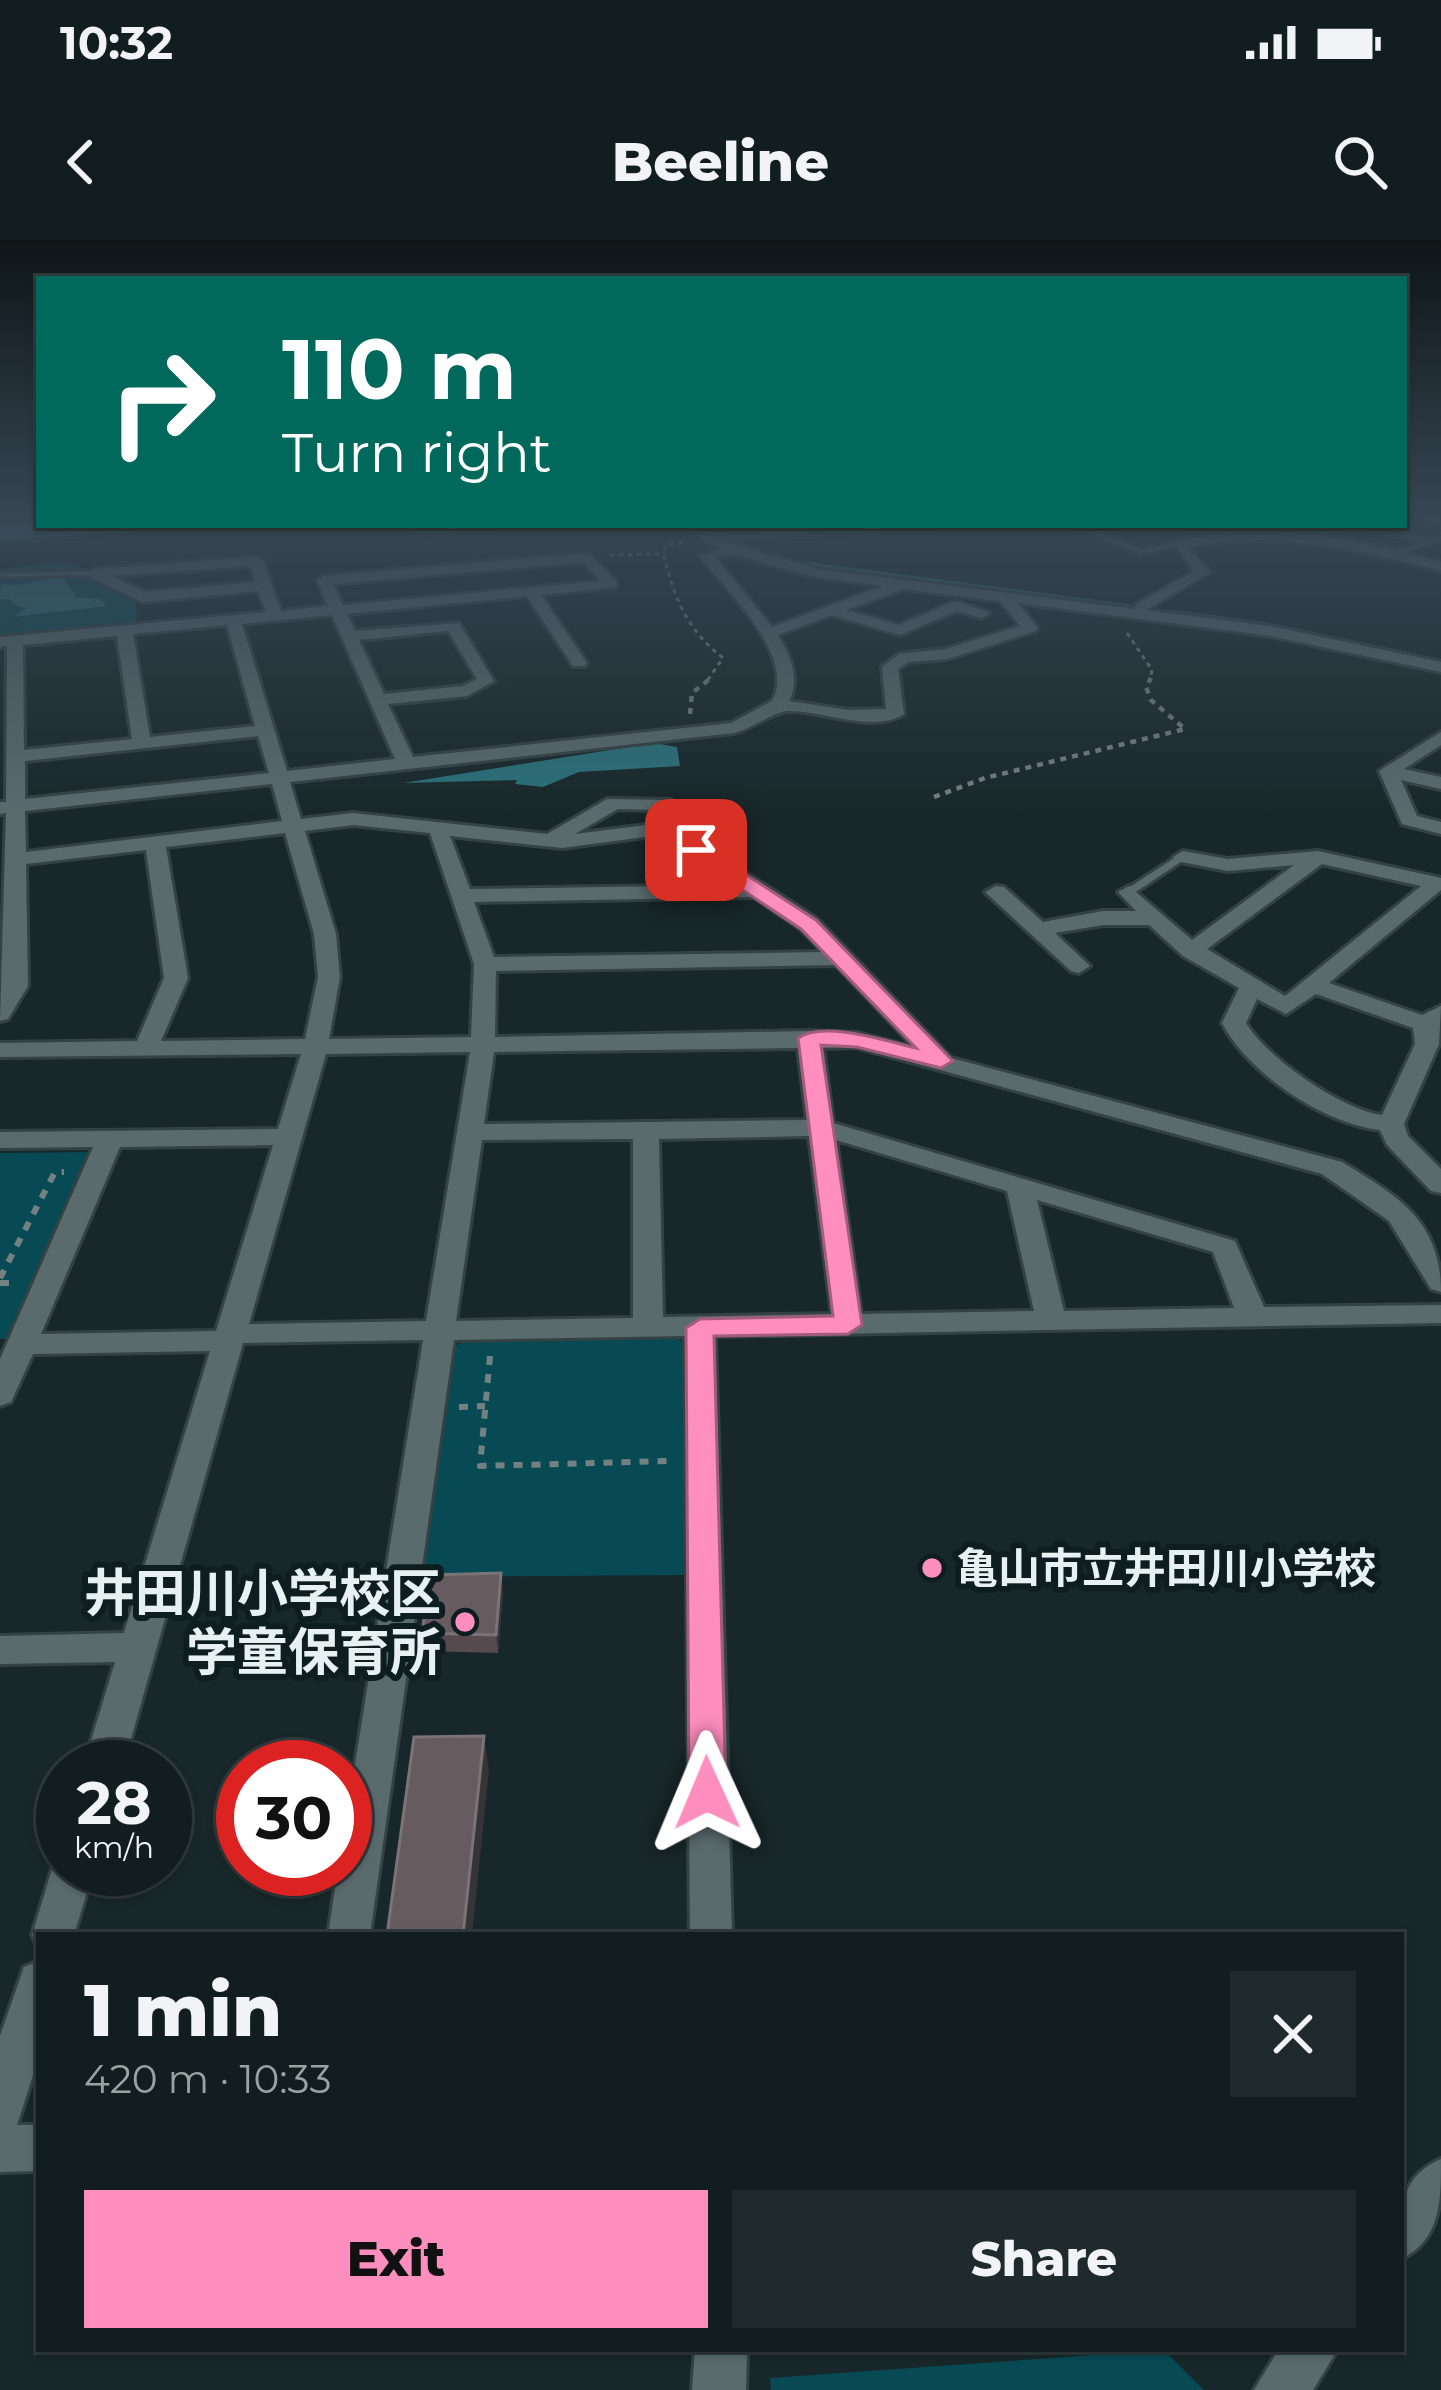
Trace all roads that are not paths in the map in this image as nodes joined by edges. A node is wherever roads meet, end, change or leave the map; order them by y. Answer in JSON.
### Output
{"nodes":[{"id":1,"x":272,"y":615,"type":"edge"},
{"id":2,"x":341,"y":615,"type":"edge"},
{"id":3,"x":547,"y":615,"type":"edge"},
{"id":4,"x":755,"y":615,"type":"edge"},
{"id":5,"x":818,"y":615,"type":"edge"},
{"id":6,"x":855,"y":615,"type":"edge"},
{"id":7,"x":934,"y":615,"type":"edge"},
{"id":8,"x":1014,"y":615,"type":"edge"},
{"id":9,"x":1150,"y":615,"type":"edge"},
{"id":10,"x":1018,"y":616,"type":"joint"},
{"id":11,"x":233,"y":620,"type":"junction"},
{"id":12,"x":124,"y":630,"type":"junction"},
{"id":13,"x":769,"y":633,"type":"junction"},
{"id":14,"x":349,"y":636,"type":"junction"},
{"id":15,"x":8,"y":641,"type":"edge"},
{"id":16,"x":579,"y":663,"type":"dead end"},
{"id":17,"x":1441,"y":667,"type":"edge"},
{"id":18,"x":378,"y":700,"type":"junction"},
{"id":19,"x":780,"y":705,"type":"junction"},
{"id":20,"x":266,"y":730,"type":"junction"},
{"id":21,"x":1440,"y":738,"type":"edge"},
{"id":22,"x":142,"y":743,"type":"junction"},
{"id":23,"x":15,"y":758,"type":"junction"},
{"id":24,"x":405,"y":761,"type":"junction"},
{"id":25,"x":1388,"y":771,"type":"junction"},
{"id":26,"x":278,"y":776,"type":"junction"},
{"id":27,"x":1441,"y":783,"type":"edge"},
{"id":28,"x":7,"y":807,"type":"edge"},
{"id":29,"x":294,"y":826,"type":"junction"},
{"id":30,"x":437,"y":826,"type":"junction"},
{"id":31,"x":1441,"y":828,"type":"edge"},
{"id":32,"x":664,"y":829,"type":"junction"},
{"id":33,"x":551,"y":840,"type":"junction"},
{"id":34,"x":154,"y":843,"type":"junction"},
{"id":35,"x":1318,"y":856,"type":"junction"},
{"id":36,"x":1183,"y":857,"type":"joint"},
{"id":37,"x":16,"y":859,"type":"junction"},
{"id":38,"x":1439,"y":884,"type":"edge"},
{"id":39,"x":759,"y":891,"type":"junction"},
{"id":40,"x":996,"y":892,"type":"dead end"},
{"id":41,"x":1129,"y":892,"type":"joint"},
{"id":42,"x":461,"y":896,"type":"junction"},
{"id":43,"x":1151,"y":918,"type":"junction"},
{"id":44,"x":1038,"y":930,"type":"junction"},
{"id":45,"x":1191,"y":951,"type":"junction"},
{"id":46,"x":842,"y":958,"type":"junction"},
{"id":47,"x":485,"y":964,"type":"junction"},
{"id":48,"x":1078,"y":966,"type":"dead end"},
{"id":49,"x":1252,"y":984,"type":"junction"},
{"id":50,"x":1312,"y":985,"type":"junction"},
{"id":51,"x":0,"y":1015,"type":"edge"},
{"id":52,"x":1433,"y":1019,"type":"edge"},
{"id":53,"x":809,"y":1038,"type":"junction"},
{"id":54,"x":483,"y":1044,"type":"junction"},
{"id":55,"x":316,"y":1046,"type":"junction"},
{"id":56,"x":146,"y":1048,"type":"junction"},
{"id":57,"x":0,"y":1050,"type":"edge"},
{"id":58,"x":941,"y":1061,"type":"junction"},
{"id":59,"x":1391,"y":1124,"type":"junction"},
{"id":60,"x":824,"y":1128,"type":"junction"},
{"id":61,"x":646,"y":1131,"type":"junction"},
{"id":62,"x":472,"y":1132,"type":"junction"},
{"id":63,"x":289,"y":1137,"type":"junction"},
{"id":64,"x":110,"y":1138,"type":"junction"},
{"id":65,"x":0,"y":1140,"type":"edge"},
{"id":66,"x":1441,"y":1185,"type":"edge"},
{"id":67,"x":1020,"y":1187,"type":"junction"},
{"id":68,"x":1441,"y":1283,"type":"edge"},
{"id":69,"x":1441,"y":1315,"type":"edge"},
{"id":70,"x":1253,"y":1318,"type":"junction"},
{"id":71,"x":1051,"y":1321,"type":"junction"},
{"id":72,"x":848,"y":1325,"type":"junction"},
{"id":73,"x":648,"y":1327,"type":"junction"},
{"id":74,"x":700,"y":1328,"type":"junction"},
{"id":75,"x":439,"y":1331,"type":"junction"},
{"id":76,"x":228,"y":1338,"type":"junction"},
{"id":77,"x":24,"y":1344,"type":"junction"},
{"id":78,"x":0,"y":1395,"type":"edge"},
{"id":79,"x":139,"y":1648,"type":"junction"},
{"id":80,"x":0,"y":1650,"type":"edge"},
{"id":81,"x":111,"y":1740,"type":"edge"},
{"id":82,"x":65,"y":1896,"type":"edge"},
{"id":83,"x":54,"y":1932,"type":"edge"},
{"id":84,"x":350,"y":1932,"type":"edge"},
{"id":85,"x":711,"y":1932,"type":"edge"},
{"id":86,"x":36,"y":1991,"type":"edge"},
{"id":87,"x":0,"y":2111,"type":"edge"},
{"id":88,"x":36,"y":2148,"type":"edge"},
{"id":89,"x":0,"y":2149,"type":"edge"},
{"id":90,"x":1441,"y":2182,"type":"edge"},
{"id":91,"x":1404,"y":2230,"type":"edge"},
{"id":92,"x":722,"y":2352,"type":"edge"},
{"id":93,"x":1310,"y":2352,"type":"edge"},
{"id":94,"x":718,"y":2390,"type":"edge"},
{"id":95,"x":1280,"y":2390,"type":"edge"}],
"edges":[{"from":1,"to":11,"type":"street"},
{"from":2,"to":14,"type":"street"},
{"from":3,"to":16,"type":"street"},
{"from":4,"to":13,"type":"street"},
{"from":5,"to":13,"type":"street"},
{"from":6,"to":7,"type":"street"},
{"from":8,"to":10,"type":"street"},
{"from":9,"to":17,"type":"street"},
{"from":10,"to":19,"type":"street"},
{"from":11,"to":12,"type":"street"},
{"from":11,"to":20,"type":"street"},
{"from":12,"to":15,"type":"street"},
{"from":12,"to":22,"type":"street"},
{"from":13,"to":19,"type":"street"},
{"from":14,"to":18,"type":"street"},
{"from":14,"to":18,"type":"street"},
{"from":15,"to":23,"type":"street"},
{"from":18,"to":24,"type":"street"},
{"from":19,"to":24,"type":"street"},
{"from":20,"to":22,"type":"street"},
{"from":20,"to":26,"type":"street"},
{"from":21,"to":25,"type":"street"},
{"from":22,"to":23,"type":"street"},
{"from":23,"to":28,"type":"street"},
{"from":24,"to":26,"type":"street"},
{"from":25,"to":27,"type":"street"},
{"from":25,"to":31,"type":"street"},
{"from":26,"to":28,"type":"street"},
{"from":26,"to":29,"type":"street"},
{"from":28,"to":37,"type":"street"},
{"from":29,"to":30,"type":"street"},
{"from":29,"to":34,"type":"street"},
{"from":29,"to":55,"type":"street"},
{"from":30,"to":33,"type":"street"},
{"from":30,"to":42,"type":"street"},
{"from":32,"to":33,"type":"street"},
{"from":32,"to":33,"type":"street"},
{"from":32,"to":39,"type":"street"},
{"from":34,"to":37,"type":"street"},
{"from":34,"to":56,"type":"street"},
{"from":35,"to":36,"type":"street"},
{"from":35,"to":38,"type":"street"},
{"from":35,"to":45,"type":"street"},
{"from":36,"to":41,"type":"lane"},
{"from":37,"to":51,"type":"street"},
{"from":38,"to":50,"type":"street"},
{"from":39,"to":42,"type":"street"},
{"from":39,"to":46,"type":"street"},
{"from":40,"to":44,"type":"street"},
{"from":41,"to":43,"type":"street"},
{"from":42,"to":47,"type":"street"},
{"from":43,"to":44,"type":"street"},
{"from":43,"to":45,"type":"street"},
{"from":44,"to":48,"type":"street"},
{"from":45,"to":49,"type":"street"},
{"from":46,"to":47,"type":"street"},
{"from":46,"to":58,"type":"street"},
{"from":47,"to":54,"type":"street"},
{"from":49,"to":50,"type":"street"},
{"from":49,"to":59,"type":"street"},
{"from":50,"to":52,"type":"street"},
{"from":52,"to":59,"type":"street"},
{"from":53,"to":54,"type":"street"},
{"from":53,"to":58,"type":"street"},
{"from":53,"to":60,"type":"street"},
{"from":54,"to":55,"type":"street"},
{"from":54,"to":62,"type":"street"},
{"from":55,"to":56,"type":"street"},
{"from":55,"to":63,"type":"street"},
{"from":56,"to":57,"type":"street"},
{"from":58,"to":68,"type":"street"},
{"from":59,"to":66,"type":"street"},
{"from":60,"to":61,"type":"street"},
{"from":60,"to":67,"type":"street"},
{"from":60,"to":72,"type":"street"},
{"from":61,"to":62,"type":"street"},
{"from":61,"to":73,"type":"street"},
{"from":62,"to":75,"type":"street"},
{"from":63,"to":64,"type":"street"},
{"from":63,"to":76,"type":"street"},
{"from":64,"to":65,"type":"street"},
{"from":64,"to":77,"type":"street"},
{"from":67,"to":70,"type":"street"},
{"from":67,"to":71,"type":"street"},
{"from":69,"to":70,"type":"street"},
{"from":70,"to":71,"type":"street"},
{"from":71,"to":72,"type":"street"},
{"from":72,"to":74,"type":"street"},
{"from":73,"to":74,"type":"street"},
{"from":73,"to":75,"type":"street"},
{"from":74,"to":85,"type":"street"},
{"from":75,"to":76,"type":"street"},
{"from":75,"to":84,"type":"street"},
{"from":76,"to":77,"type":"street"},
{"from":76,"to":79,"type":"street"},
{"from":77,"to":78,"type":"street"},
{"from":79,"to":80,"type":"street"},
{"from":79,"to":81,"type":"street"},
{"from":82,"to":83,"type":"street"},
{"from":86,"to":87,"type":"street"},
{"from":88,"to":89,"type":"street"},
{"from":90,"to":91,"type":"street"},
{"from":92,"to":94,"type":"street"},
{"from":93,"to":95,"type":"street"}]}
